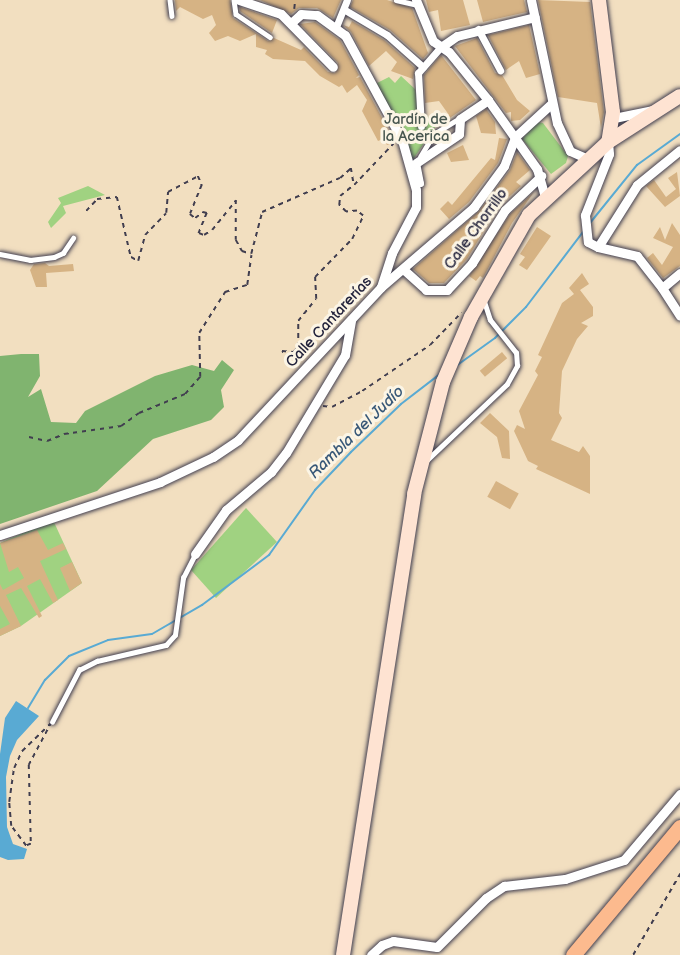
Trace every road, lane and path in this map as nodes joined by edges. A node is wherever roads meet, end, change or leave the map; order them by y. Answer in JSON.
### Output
{"nodes":[{"id":1,"x":170,"y":0,"type":"edge"},
{"id":2,"x":237,"y":0,"type":"edge"},
{"id":3,"x":296,"y":0,"type":"edge"},
{"id":4,"x":347,"y":0,"type":"edge"},
{"id":5,"x":396,"y":0,"type":"edge"},
{"id":6,"x":531,"y":0,"type":"edge"},
{"id":7,"x":598,"y":0,"type":"edge"},
{"id":8,"x":418,"y":2,"type":"edge"},
{"id":9,"x":292,"y":6,"type":"dead end"},
{"id":10,"x":345,"y":10,"type":"junction"},
{"id":11,"x":172,"y":16,"type":"dead end"},
{"id":12,"x":535,"y":17,"type":"junction"},
{"id":13,"x":291,"y":22,"type":"junction"},
{"id":14,"x":336,"y":27,"type":"junction"},
{"id":15,"x":478,"y":29,"type":"junction"},
{"id":16,"x":270,"y":37,"type":"dead end"},
{"id":17,"x":441,"y":47,"type":"junction"},
{"id":18,"x":333,"y":67,"type":"dead end"},
{"id":19,"x":423,"y":68,"type":"junction"},
{"id":20,"x":500,"y":70,"type":"dead end"},
{"id":21,"x":680,"y":96,"type":"edge"},
{"id":22,"x":488,"y":100,"type":"junction"},
{"id":23,"x":551,"y":104,"type":"junction"},
{"id":24,"x":658,"y":109,"type":"junction"},
{"id":25,"x":462,"y":117,"type":"junction"},
{"id":26,"x":614,"y":118,"type":"junction"},
{"id":27,"x":421,"y":126,"type":"dead end"},
{"id":28,"x":515,"y":137,"type":"junction"},
{"id":29,"x":402,"y":141,"type":"junction"},
{"id":30,"x":608,"y":142,"type":"junction"},
{"id":31,"x":680,"y":150,"type":"edge"},
{"id":32,"x":588,"y":159,"type":"junction"},
{"id":33,"x":416,"y":163,"type":"junction"},
{"id":34,"x":541,"y":176,"type":"junction"},
{"id":35,"x":414,"y":184,"type":"junction"},
{"id":36,"x":352,"y":186,"type":"junction"},
{"id":37,"x":545,"y":197,"type":"junction"},
{"id":38,"x":86,"y":211,"type":"dead end"},
{"id":39,"x":73,"y":238,"type":"dead end"},
{"id":40,"x":598,"y":248,"type":"junction"},
{"id":41,"x":0,"y":254,"type":"edge"},
{"id":42,"x":251,"y":255,"type":"junction"},
{"id":43,"x":403,"y":269,"type":"junction"},
{"id":44,"x":680,"y":273,"type":"edge"},
{"id":45,"x":381,"y":286,"type":"junction"},
{"id":46,"x":662,"y":288,"type":"junction"},
{"id":47,"x":486,"y":289,"type":"junction"},
{"id":48,"x":467,"y":314,"type":"junction"},
{"id":49,"x":680,"y":316,"type":"edge"},
{"id":50,"x":351,"y":320,"type":"junction"},
{"id":51,"x":299,"y":376,"type":"junction"},
{"id":52,"x":316,"y":406,"type":"junction"},
{"id":53,"x":29,"y":437,"type":"dead end"},
{"id":54,"x":417,"y":477,"type":"junction"},
{"id":55,"x":0,"y":535,"type":"edge"},
{"id":56,"x":195,"y":554,"type":"joint"},
{"id":57,"x":52,"y":722,"type":"junction"},
{"id":58,"x":680,"y":794,"type":"edge"},
{"id":59,"x":680,"y":827,"type":"edge"},
{"id":60,"x":680,"y":874,"type":"edge"},
{"id":61,"x":346,"y":921,"type":"junction"},
{"id":62,"x":337,"y":955,"type":"edge"},
{"id":63,"x":343,"y":955,"type":"edge"},
{"id":64,"x":371,"y":955,"type":"edge"},
{"id":65,"x":573,"y":955,"type":"edge"},
{"id":66,"x":633,"y":955,"type":"edge"}],
"edges":[{"from":1,"to":11,"type":"lane"},
{"from":2,"to":13,"type":"street"},
{"from":2,"to":16,"type":"lane"},
{"from":3,"to":9,"type":"path"},
{"from":4,"to":10,"type":"street"},
{"from":5,"to":8,"type":"lane"},
{"from":6,"to":12,"type":"street"},
{"from":7,"to":26,"type":"main road"},
{"from":8,"to":17,"type":"street"},
{"from":10,"to":14,"type":"street"},
{"from":10,"to":19,"type":"street"},
{"from":12,"to":15,"type":"street"},
{"from":12,"to":23,"type":"street"},
{"from":13,"to":14,"type":"street"},
{"from":13,"to":18,"type":"street"},
{"from":14,"to":29,"type":"street"},
{"from":15,"to":17,"type":"street"},
{"from":15,"to":20,"type":"street"},
{"from":17,"to":19,"type":"street"},
{"from":17,"to":22,"type":"street"},
{"from":19,"to":27,"type":"street"},
{"from":21,"to":24,"type":"main road"},
{"from":22,"to":25,"type":"street"},
{"from":22,"to":28,"type":"street"},
{"from":23,"to":28,"type":"street"},
{"from":23,"to":32,"type":"street"},
{"from":24,"to":26,"type":"street"},
{"from":24,"to":30,"type":"main road"},
{"from":25,"to":33,"type":"lane"},
{"from":25,"to":33,"type":"street"},
{"from":26,"to":30,"type":"main road"},
{"from":28,"to":34,"type":"street"},
{"from":28,"to":43,"type":"street","name":"Calle Cantarerías"},
{"from":29,"to":35,"type":"street"},
{"from":29,"to":36,"type":"path"},
{"from":30,"to":32,"type":"main road"},
{"from":30,"to":40,"type":"street"},
{"from":31,"to":40,"type":"street"},
{"from":32,"to":37,"type":"main road"},
{"from":33,"to":35,"type":"street"},
{"from":34,"to":37,"type":"street"},
{"from":34,"to":43,"type":"street","name":"Calle Chorrillo"},
{"from":35,"to":45,"type":"street"},
{"from":36,"to":42,"type":"path"},
{"from":36,"to":51,"type":"path"},
{"from":37,"to":47,"type":"main road"},
{"from":38,"to":42,"type":"path"},
{"from":39,"to":41,"type":"lane"},
{"from":40,"to":46,"type":"street"},
{"from":42,"to":53,"type":"path"},
{"from":43,"to":45,"type":"street","name":"Calle Cantarerías"},
{"from":44,"to":46,"type":"street"},
{"from":45,"to":50,"type":"street","name":"Calle Cantarerías"},
{"from":46,"to":49,"type":"street"},
{"from":47,"to":48,"type":"main road"},
{"from":47,"to":54,"type":"lane"},
{"from":48,"to":52,"type":"path"},
{"from":48,"to":54,"type":"main road"},
{"from":50,"to":51,"type":"street","name":"Calle Cantarerías"},
{"from":50,"to":52,"type":"street"},
{"from":51,"to":55,"type":"street","name":"Calle Cantarerías"},
{"from":52,"to":56,"type":"street"},
{"from":54,"to":61,"type":"main road"},
{"from":56,"to":57,"type":"lane"},
{"from":57,"to":57,"type":"path"},
{"from":58,"to":64,"type":"street"},
{"from":59,"to":65,"type":"highway"},
{"from":60,"to":66,"type":"path"},
{"from":61,"to":62,"type":"main road"},
{"from":61,"to":63,"type":"main road"}]}
